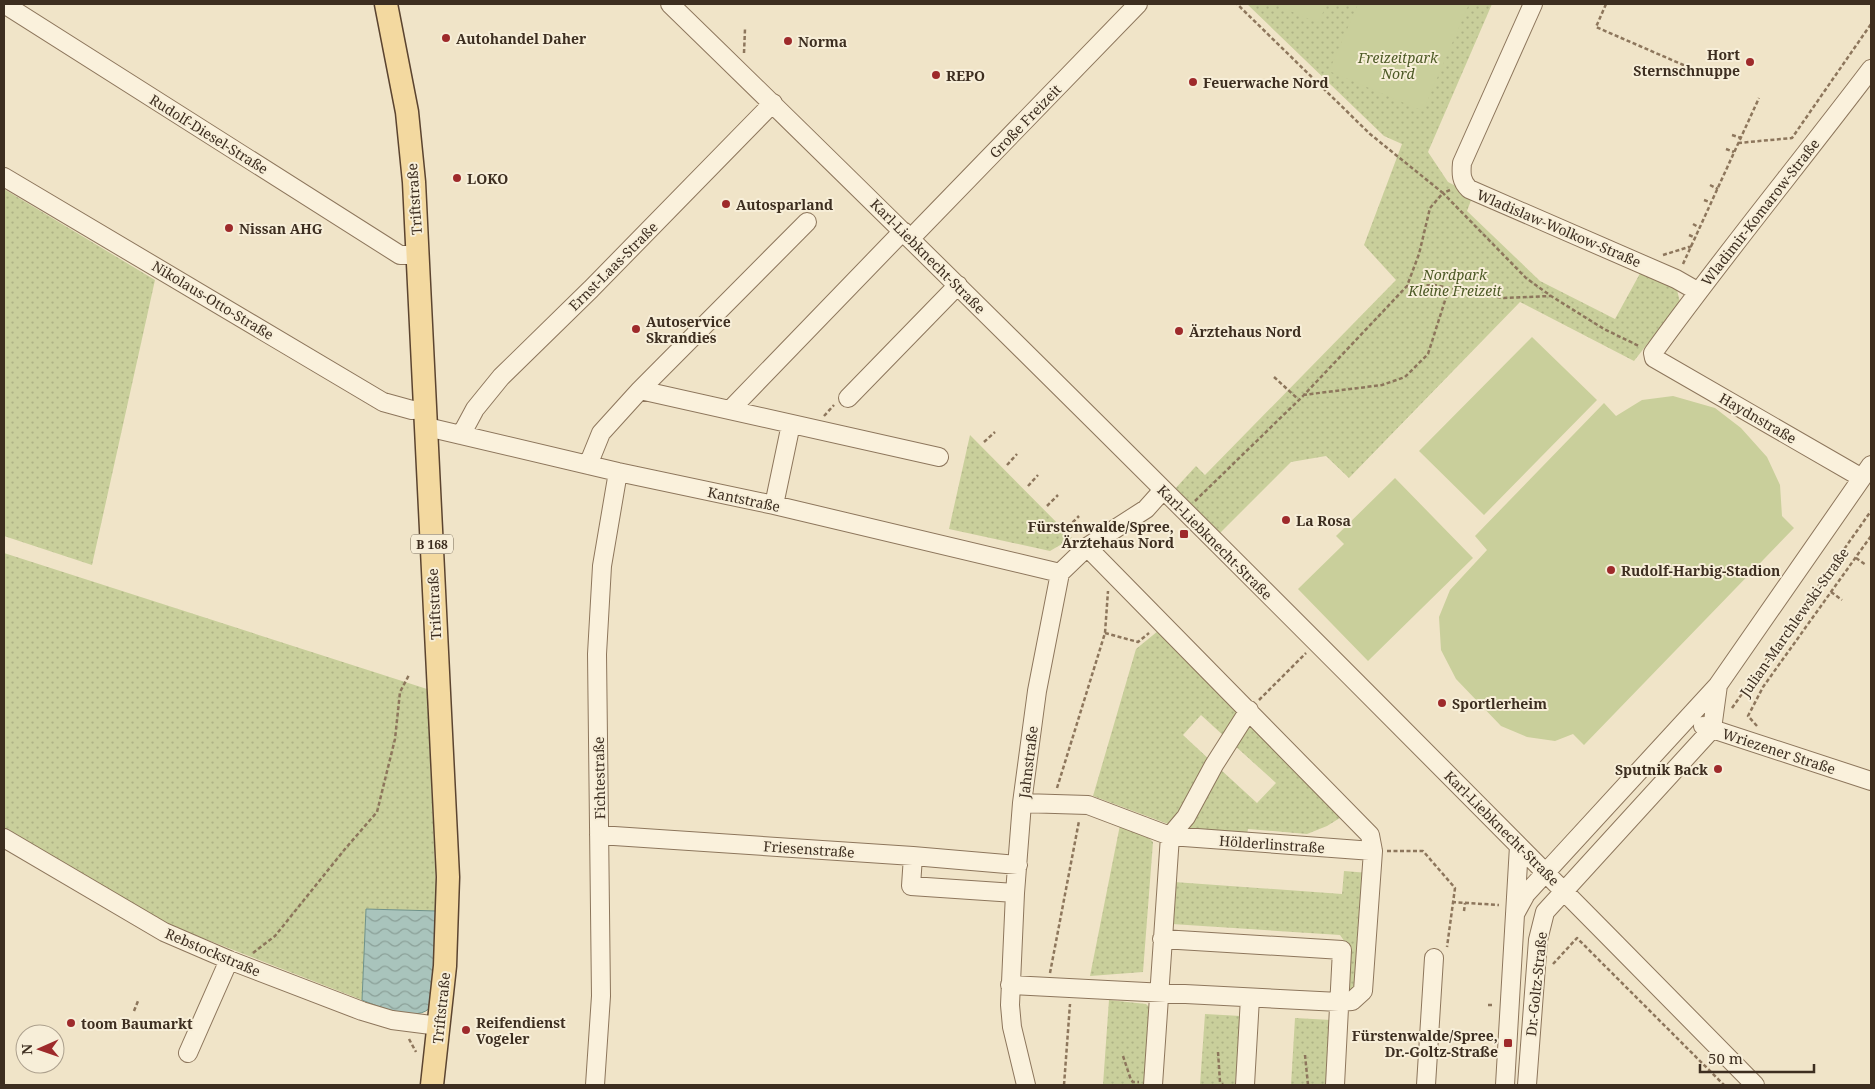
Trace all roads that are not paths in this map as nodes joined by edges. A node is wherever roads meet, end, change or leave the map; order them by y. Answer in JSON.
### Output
{"nodes":[{"id":1,"x":4,"y":4,"type":"edge"},
{"id":2,"x":386,"y":4,"type":"edge"},
{"id":3,"x":670,"y":4,"type":"edge"},
{"id":4,"x":1138,"y":4,"type":"edge"},
{"id":5,"x":1533,"y":4,"type":"edge"},
{"id":6,"x":1871,"y":69,"type":"edge"},
{"id":7,"x":772,"y":103,"type":"junction"},
{"id":8,"x":4,"y":177,"type":"edge"},
{"id":9,"x":807,"y":222,"type":"dead end"},
{"id":10,"x":907,"y":234,"type":"junction"},
{"id":11,"x":418,"y":255,"type":"junction"},
{"id":12,"x":958,"y":285,"type":"junction"},
{"id":13,"x":1697,"y":291,"type":"junction"},
{"id":14,"x":1654,"y":356,"type":"joint"},
{"id":15,"x":640,"y":390,"type":"junction"},
{"id":16,"x":848,"y":398,"type":"road end"},
{"id":17,"x":730,"y":410,"type":"junction"},
{"id":18,"x":426,"y":418,"type":"junction"},
{"id":19,"x":790,"y":424,"type":"junction"},
{"id":20,"x":461,"y":435,"type":"junction"},
{"id":21,"x":939,"y":457,"type":"dead end"},
{"id":22,"x":588,"y":465,"type":"junction"},
{"id":23,"x":1866,"y":471,"type":"edge"},
{"id":24,"x":618,"y":472,"type":"junction"},
{"id":25,"x":1164,"y":490,"type":"junction"},
{"id":26,"x":774,"y":505,"type":"junction"},
{"id":27,"x":1087,"y":547,"type":"junction"},
{"id":28,"x":1060,"y":574,"type":"junction"},
{"id":29,"x":1718,"y":685,"type":"junction"},
{"id":30,"x":1249,"y":710,"type":"junction"},
{"id":31,"x":1686,"y":720,"type":"junction"},
{"id":32,"x":1712,"y":729,"type":"junction"},
{"id":33,"x":1871,"y":781,"type":"edge"},
{"id":34,"x":1022,"y":803,"type":"junction"},
{"id":35,"x":600,"y":835,"type":"junction"},
{"id":36,"x":1170,"y":836,"type":"junction"},
{"id":37,"x":4,"y":838,"type":"edge"},
{"id":38,"x":1519,"y":846,"type":"junction"},
{"id":39,"x":1373,"y":851,"type":"junction"},
{"id":40,"x":913,"y":856,"type":"junction"},
{"id":41,"x":1018,"y":865,"type":"junction"},
{"id":42,"x":1545,"y":872,"type":"junction"},
{"id":43,"x":1564,"y":891,"type":"junction"},
{"id":44,"x":1015,"y":893,"type":"junction"},
{"id":45,"x":1515,"y":914,"type":"junction"},
{"id":46,"x":1162,"y":939,"type":"junction"},
{"id":47,"x":1434,"y":958,"type":"road end"},
{"id":48,"x":235,"y":962,"type":"junction"},
{"id":49,"x":1010,"y":986,"type":"junction"},
{"id":50,"x":1158,"y":992,"type":"junction"},
{"id":51,"x":1250,"y":998,"type":"junction"},
{"id":52,"x":1339,"y":1002,"type":"junction"},
{"id":53,"x":440,"y":1026,"type":"junction"},
{"id":54,"x":188,"y":1053,"type":"dead end"},
{"id":55,"x":1153,"y":1084,"type":"edge"},
{"id":56,"x":432,"y":1085,"type":"edge"},
{"id":57,"x":595,"y":1085,"type":"edge"},
{"id":58,"x":1026,"y":1085,"type":"edge"},
{"id":59,"x":1245,"y":1085,"type":"edge"},
{"id":60,"x":1335,"y":1085,"type":"edge"},
{"id":61,"x":1426,"y":1085,"type":"edge"},
{"id":62,"x":1505,"y":1085,"type":"edge"},
{"id":63,"x":1527,"y":1085,"type":"edge"},
{"id":64,"x":1755,"y":1085,"type":"edge"}],
"edges":[{"from":1,"to":11,"type":"street","name":"Rudolf-Diesel-Straße"},
{"from":2,"to":11,"type":"main road","name":"Triftstraße","number":"B 168"},
{"from":3,"to":7,"type":"street","name":"Karl-Liebknecht-Straße"},
{"from":4,"to":10,"type":"street","name":"Große Freizeit"},
{"from":5,"to":13,"type":"street","name":"Wladislaw-Wolkow-Straße"},
{"from":6,"to":13,"type":"street","name":"Wladimir-Komarow-Straße"},
{"from":7,"to":10,"type":"street","name":"Karl-Liebknecht-Straße"},
{"from":7,"to":20,"type":"street","name":"Ernst-Laas-Straße"},
{"from":8,"to":18,"type":"street","name":"Nikolaus-Otto-Straße"},
{"from":9,"to":15,"type":"street"},
{"from":10,"to":12,"type":"street","name":"Karl-Liebknecht-Straße"},
{"from":10,"to":17,"type":"street"},
{"from":11,"to":18,"type":"main road","name":"Triftstraße","number":"B 168"},
{"from":12,"to":16,"type":"street"},
{"from":12,"to":25,"type":"street","name":"Karl-Liebknecht-Straße"},
{"from":13,"to":14,"type":"street","name":"Wladimir-Komarow-Straße"},
{"from":14,"to":23,"type":"street","name":"Haydnstraße"},
{"from":15,"to":17,"type":"street"},
{"from":15,"to":22,"type":"street"},
{"from":17,"to":19,"type":"street"},
{"from":18,"to":20,"type":"street","name":"Kantstraße"},
{"from":18,"to":53,"type":"main road","name":"Triftstraße","number":"B 168"},
{"from":19,"to":21,"type":"street"},
{"from":19,"to":26,"type":"street"},
{"from":20,"to":22,"type":"street","name":"Kantstraße"},
{"from":22,"to":24,"type":"street","name":"Kantstraße"},
{"from":23,"to":29,"type":"street","name":"Julian-Marchlewski-Straße"},
{"from":24,"to":26,"type":"street","name":"Kantstraße"},
{"from":24,"to":35,"type":"street","name":"Fichtestraße"},
{"from":25,"to":27,"type":"street"},
{"from":25,"to":38,"type":"street","name":"Karl-Liebknecht-Straße"},
{"from":26,"to":28,"type":"street","name":"Kantstraße"},
{"from":27,"to":28,"type":"street"},
{"from":27,"to":30,"type":"street"},
{"from":28,"to":34,"type":"street","name":"Jahnstraße"},
{"from":29,"to":31,"type":"street","name":"Julian-Marchlewski-Straße"},
{"from":29,"to":32,"type":"street","name":"Julian-Marchlewski-Straße"},
{"from":30,"to":36,"type":"street"},
{"from":30,"to":39,"type":"street"},
{"from":31,"to":32,"type":"street","name":"Wriezener Straße"},
{"from":31,"to":42,"type":"street","name":"Julian-Marchlewski-Straße"},
{"from":32,"to":33,"type":"street","name":"Wriezener Straße"},
{"from":32,"to":43,"type":"street"},
{"from":34,"to":36,"type":"street","name":"Hölderlinstraße"},
{"from":34,"to":41,"type":"street","name":"Jahnstraße"},
{"from":35,"to":40,"type":"street","name":"Friesenstraße"},
{"from":35,"to":57,"type":"street","name":"Fichtestraße"},
{"from":36,"to":39,"type":"street","name":"Hölderlinstraße"},
{"from":36,"to":46,"type":"street"},
{"from":37,"to":48,"type":"street","name":"Rebstockstraße"},
{"from":38,"to":42,"type":"street","name":"Karl-Liebknecht-Straße"},
{"from":38,"to":45,"type":"street","name":"Dr.-Goltz-Straße"},
{"from":39,"to":52,"type":"street"},
{"from":40,"to":41,"type":"street","name":"Friesenstraße"},
{"from":40,"to":44,"type":"street"},
{"from":41,"to":44,"type":"street","name":"Jahnstraße"},
{"from":42,"to":43,"type":"street","name":"Karl-Liebknecht-Straße"},
{"from":42,"to":45,"type":"street","name":"Dr.-Goltz-Straße"},
{"from":43,"to":63,"type":"street","name":"Dr.-Goltz-Straße"},
{"from":43,"to":64,"type":"street","name":"Karl-Liebknecht-Straße"},
{"from":44,"to":49,"type":"street","name":"Jahnstraße"},
{"from":45,"to":62,"type":"street","name":"Dr.-Goltz-Straße"},
{"from":46,"to":50,"type":"street"},
{"from":46,"to":52,"type":"street"},
{"from":47,"to":61,"type":"street"},
{"from":48,"to":53,"type":"street","name":"Rebstockstraße"},
{"from":48,"to":54,"type":"street"},
{"from":49,"to":50,"type":"street"},
{"from":49,"to":58,"type":"street","name":"Jahnstraße"},
{"from":50,"to":51,"type":"street"},
{"from":50,"to":55,"type":"street"},
{"from":51,"to":52,"type":"street"},
{"from":51,"to":59,"type":"street"},
{"from":52,"to":60,"type":"street"},
{"from":53,"to":56,"type":"main road","name":"Triftstraße","number":"B 168"}]}
